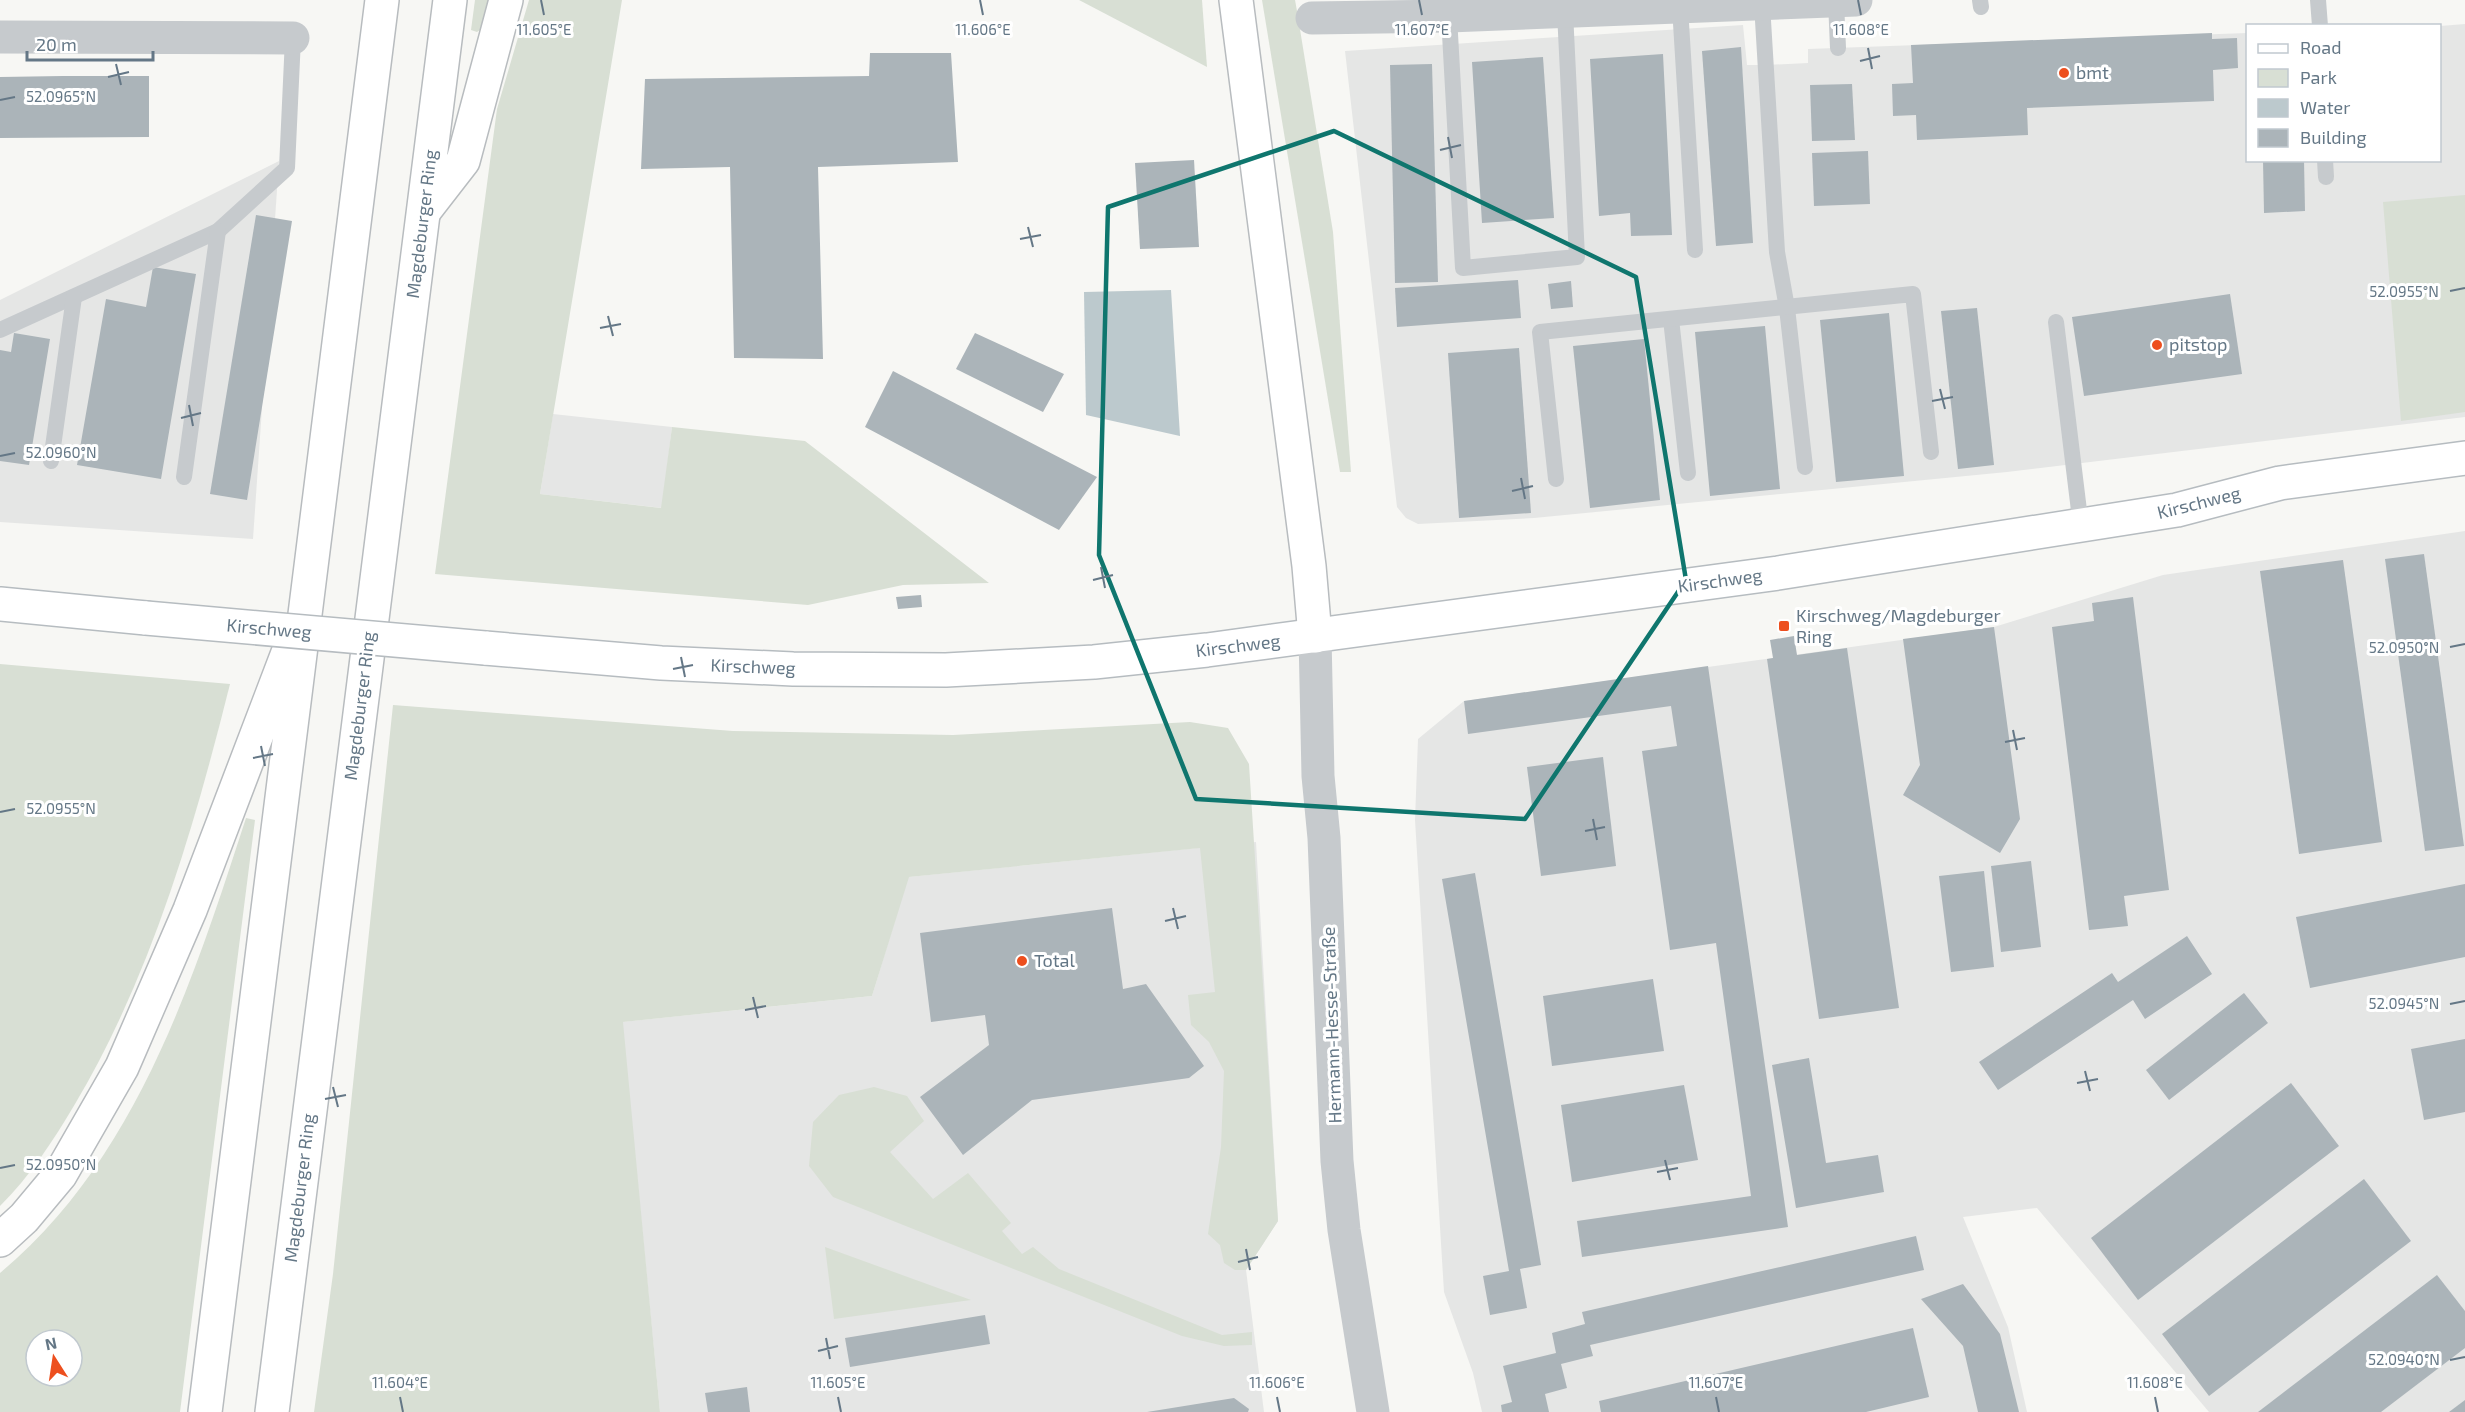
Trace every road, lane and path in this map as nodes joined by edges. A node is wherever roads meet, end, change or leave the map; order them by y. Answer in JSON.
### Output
{"nodes":[{"id":1,"x":382,"y":0,"type":"edge"},
{"id":2,"x":450,"y":0,"type":"edge"},
{"id":3,"x":506,"y":0,"type":"edge"},
{"id":4,"x":1236,"y":0,"type":"edge"},
{"id":5,"x":1846,"y":0,"type":"edge"},
{"id":6,"x":2319,"y":0,"type":"edge"},
{"id":7,"x":1762,"y":4,"type":"junction"},
{"id":8,"x":1680,"y":7,"type":"junction"},
{"id":9,"x":1565,"y":12,"type":"junction"},
{"id":10,"x":1449,"y":16,"type":"junction"},
{"id":11,"x":1312,"y":18,"type":"dead end"},
{"id":12,"x":2320,"y":24,"type":"edge"},
{"id":13,"x":0,"y":38,"type":"edge"},
{"id":14,"x":293,"y":38,"type":"joint"},
{"id":15,"x":1838,"y":48,"type":"dead end"},
{"id":16,"x":424,"y":211,"type":"junction"},
{"id":17,"x":218,"y":231,"type":"junction"},
{"id":18,"x":1695,"y":250,"type":"dead end"},
{"id":19,"x":74,"y":297,"type":"junction"},
{"id":20,"x":1787,"y":308,"type":"junction"},
{"id":21,"x":1671,"y":320,"type":"junction"},
{"id":22,"x":2056,"y":322,"type":"dead end"},
{"id":23,"x":0,"y":330,"type":"edge"},
{"id":24,"x":1931,"y":452,"type":"dead end"},
{"id":25,"x":2465,"y":458,"type":"edge"},
{"id":26,"x":51,"y":461,"type":"dead end"},
{"id":27,"x":1805,"y":467,"type":"dead end"},
{"id":28,"x":1688,"y":473,"type":"dead end"},
{"id":29,"x":184,"y":477,"type":"dead end"},
{"id":30,"x":1556,"y":479,"type":"dead end"},
{"id":31,"x":2081,"y":526,"type":"junction"},
{"id":32,"x":0,"y":604,"type":"edge"},
{"id":33,"x":306,"y":607,"type":"junction"},
{"id":34,"x":1315,"y":636,"type":"junction"},
{"id":35,"x":0,"y":1240,"type":"edge"},
{"id":36,"x":205,"y":1412,"type":"edge"},
{"id":37,"x":272,"y":1412,"type":"edge"},
{"id":38,"x":1373,"y":1412,"type":"edge"}],
"edges":[{"from":1,"to":33,"type":"main road"},
{"from":2,"to":16,"type":"main road","name":"Magdeburger Ring"},
{"from":3,"to":16,"type":"main road"},
{"from":4,"to":34,"type":"main road"},
{"from":5,"to":7,"type":"street"},
{"from":5,"to":15,"type":"lane"},
{"from":6,"to":12,"type":"lane"},
{"from":7,"to":8,"type":"street"},
{"from":7,"to":20,"type":"lane"},
{"from":8,"to":9,"type":"street"},
{"from":8,"to":18,"type":"lane"},
{"from":9,"to":10,"type":"street"},
{"from":9,"to":10,"type":"lane"},
{"from":10,"to":11,"type":"street"},
{"from":13,"to":14,"type":"street"},
{"from":14,"to":17,"type":"lane"},
{"from":16,"to":37,"type":"main road","name":"Magdeburger Ring"},
{"from":17,"to":19,"type":"lane"},
{"from":17,"to":29,"type":"lane"},
{"from":19,"to":23,"type":"lane"},
{"from":19,"to":26,"type":"lane"},
{"from":20,"to":21,"type":"lane"},
{"from":20,"to":24,"type":"lane"},
{"from":20,"to":27,"type":"lane"},
{"from":21,"to":28,"type":"lane"},
{"from":21,"to":30,"type":"lane"},
{"from":22,"to":31,"type":"lane"},
{"from":25,"to":31,"type":"main road","name":"Kirschweg"},
{"from":31,"to":34,"type":"main road","name":"Kirschweg"},
{"from":32,"to":34,"type":"main road","name":"Kirschweg","bridge":true},
{"from":33,"to":35,"type":"main road"},
{"from":33,"to":36,"type":"main road"},
{"from":34,"to":38,"type":"street","name":"Hermann-Hesse-Straße"}]}
